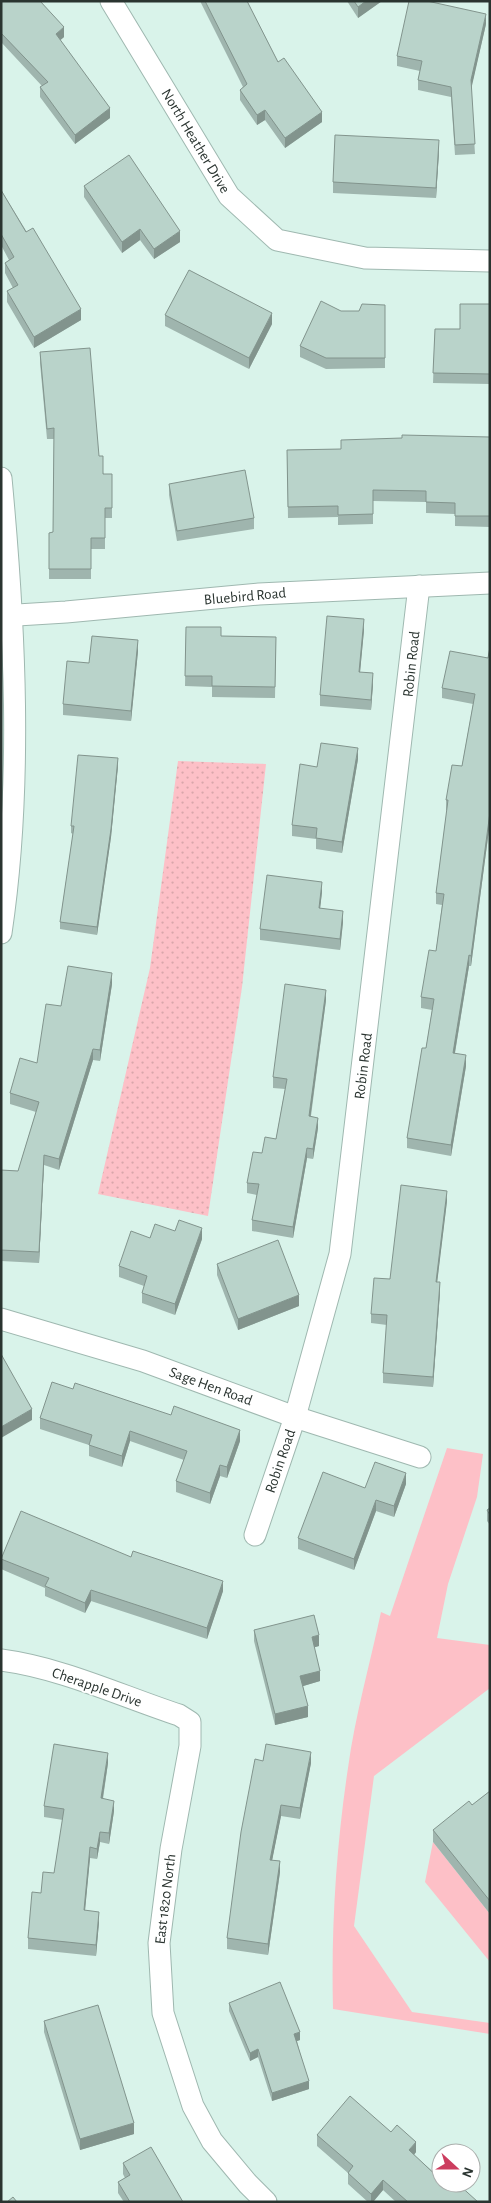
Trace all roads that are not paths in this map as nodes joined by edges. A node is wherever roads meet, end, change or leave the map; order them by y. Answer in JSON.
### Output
{"nodes":[{"id":1,"x":111,"y":1,"type":"edge"},
{"id":2,"x":490,"y":261,"type":"edge"},
{"id":3,"x":1,"y":478,"type":"edge"},
{"id":4,"x":490,"y":584,"type":"edge"},
{"id":5,"x":419,"y":586,"type":"junction"},
{"id":6,"x":6,"y":617,"type":"edge"},
{"id":7,"x":1,"y":933,"type":"edge"},
{"id":8,"x":1,"y":1319,"type":"edge"},
{"id":9,"x":295,"y":1417,"type":"junction"},
{"id":10,"x":420,"y":1457,"type":"dead end"},
{"id":11,"x":255,"y":1535,"type":"dead end"},
{"id":12,"x":1,"y":1660,"type":"edge"},
{"id":13,"x":190,"y":1722,"type":"joint"},
{"id":14,"x":266,"y":2202,"type":"edge"}],
"edges":[{"from":1,"to":2,"type":"street","name":"North Heather Drive"},
{"from":3,"to":6,"type":"street"},
{"from":4,"to":5,"type":"street","name":"Bluebird Road"},
{"from":5,"to":6,"type":"street","name":"Bluebird Road"},
{"from":5,"to":9,"type":"street","name":"Robin Road"},
{"from":6,"to":7,"type":"street"},
{"from":8,"to":9,"type":"street","name":"Sage Hen Road"},
{"from":9,"to":10,"type":"street","name":"Sage Hen Road"},
{"from":9,"to":11,"type":"street","name":"Robin Road"},
{"from":12,"to":13,"type":"street","name":"Cherapple Drive"},
{"from":13,"to":14,"type":"street","name":"East 1820 North"}]}
